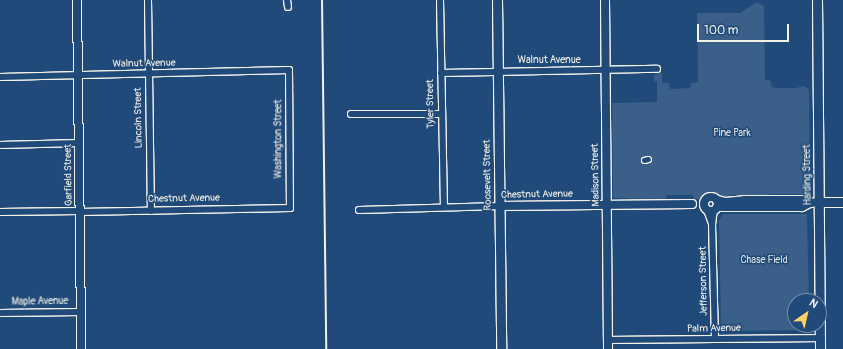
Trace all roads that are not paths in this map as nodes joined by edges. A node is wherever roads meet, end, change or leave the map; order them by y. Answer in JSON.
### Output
{"nodes":[{"id":1,"x":77,"y":0,"type":"edge"},
{"id":2,"x":148,"y":0,"type":"edge"},
{"id":3,"x":287,"y":0,"type":"edge"},
{"id":4,"x":440,"y":0,"type":"edge"},
{"id":5,"x":497,"y":0,"type":"edge"},
{"id":6,"x":604,"y":0,"type":"edge"},
{"id":7,"x":817,"y":0,"type":"edge"},
{"id":8,"x":288,"y":7,"type":"dead end"},
{"id":9,"x":657,"y":69,"type":"dead end"},
{"id":10,"x":289,"y":70,"type":"joint"},
{"id":11,"x":605,"y":70,"type":"junction"},
{"id":12,"x":498,"y":71,"type":"junction"},
{"id":13,"x":441,"y":73,"type":"junction"},
{"id":14,"x":149,"y":75,"type":"junction"},
{"id":15,"x":78,"y":76,"type":"junction"},
{"id":16,"x":0,"y":77,"type":"edge"},
{"id":17,"x":351,"y":114,"type":"dead end"},
{"id":18,"x":441,"y":114,"type":"junction"},
{"id":19,"x":79,"y":143,"type":"junction"},
{"id":20,"x":0,"y":145,"type":"edge"},
{"id":21,"x":843,"y":202,"type":"edge"},
{"id":22,"x":815,"y":203,"type":"junction"},
{"id":23,"x":606,"y":205,"type":"junction"},
{"id":24,"x":500,"y":206,"type":"junction"},
{"id":25,"x":711,"y":206,"type":"junction"},
{"id":26,"x":444,"y":207,"type":"junction"},
{"id":27,"x":290,"y":208,"type":"joint"},
{"id":28,"x":359,"y":210,"type":"dead end"},
{"id":29,"x":79,"y":211,"type":"junction"},
{"id":30,"x":150,"y":211,"type":"junction"},
{"id":31,"x":0,"y":212,"type":"edge"},
{"id":32,"x":80,"y":312,"type":"junction"},
{"id":33,"x":0,"y":313,"type":"edge"},
{"id":34,"x":715,"y":338,"type":"junction"},
{"id":35,"x":821,"y":338,"type":"junction"},
{"id":36,"x":608,"y":340,"type":"junction"},
{"id":37,"x":81,"y":349,"type":"edge"},
{"id":38,"x":501,"y":349,"type":"edge"},
{"id":39,"x":608,"y":349,"type":"edge"},
{"id":40,"x":820,"y":349,"type":"edge"}],
"edges":[{"from":1,"to":15,"type":"street","name":"Garfield Street"},
{"from":2,"to":14,"type":"street","name":"Lincoln Street"},
{"from":3,"to":8,"type":"street"},
{"from":4,"to":13,"type":"street","name":"Tyler Street"},
{"from":5,"to":12,"type":"main road","name":"Roosevelt Street"},
{"from":6,"to":11,"type":"street","name":"Madison Street"},
{"from":7,"to":22,"type":"main road","name":"Harding Street"},
{"from":9,"to":11,"type":"street","name":"Walnut Avenue"},
{"from":10,"to":14,"type":"street","name":"Walnut Avenue"},
{"from":10,"to":27,"type":"street","name":"Washington Street"},
{"from":11,"to":12,"type":"street","name":"Walnut Avenue"},
{"from":11,"to":23,"type":"street","name":"Madison Street"},
{"from":12,"to":13,"type":"street","name":"Walnut Avenue"},
{"from":12,"to":24,"type":"main road","name":"Roosevelt Street"},
{"from":13,"to":18,"type":"street","name":"Tyler Street"},
{"from":14,"to":15,"type":"street","name":"Walnut Avenue"},
{"from":14,"to":30,"type":"street","name":"Lincoln Street"},
{"from":15,"to":16,"type":"street","name":"Walnut Avenue"},
{"from":15,"to":19,"type":"street","name":"Garfield Street"},
{"from":17,"to":18,"type":"street"},
{"from":18,"to":26,"type":"street","name":"Tyler Street"},
{"from":19,"to":20,"type":"street"},
{"from":19,"to":29,"type":"street","name":"Garfield Street"},
{"from":21,"to":22,"type":"main road","name":"Chestnut Avenue"},
{"from":22,"to":25,"type":"street","name":"Chestnut Avenue"},
{"from":22,"to":35,"type":"main road","name":"Harding Street"},
{"from":23,"to":24,"type":"street","name":"Chestnut Avenue"},
{"from":23,"to":25,"type":"street","name":"Chestnut Avenue"},
{"from":23,"to":36,"type":"street","name":"Madison Street"},
{"from":24,"to":26,"type":"street","name":"Chestnut Avenue"},
{"from":24,"to":38,"type":"main road","name":"Roosevelt Street"},
{"from":25,"to":34,"type":"street","name":"Jefferson Street"},
{"from":26,"to":28,"type":"street","name":"Chestnut Avenue"},
{"from":27,"to":30,"type":"street","name":"Chestnut Avenue"},
{"from":29,"to":30,"type":"street","name":"Chestnut Avenue"},
{"from":29,"to":31,"type":"street","name":"Chestnut Avenue"},
{"from":29,"to":32,"type":"street","name":"Garfield Street"},
{"from":32,"to":33,"type":"street","name":"Maple Avenue"},
{"from":32,"to":37,"type":"street","name":"Garfield Street"},
{"from":34,"to":35,"type":"street","name":"Palm Avenue"},
{"from":34,"to":36,"type":"street","name":"Palm Avenue"},
{"from":35,"to":40,"type":"main road","name":"Harding Street"},
{"from":36,"to":39,"type":"street","name":"Madison Street"}]}
